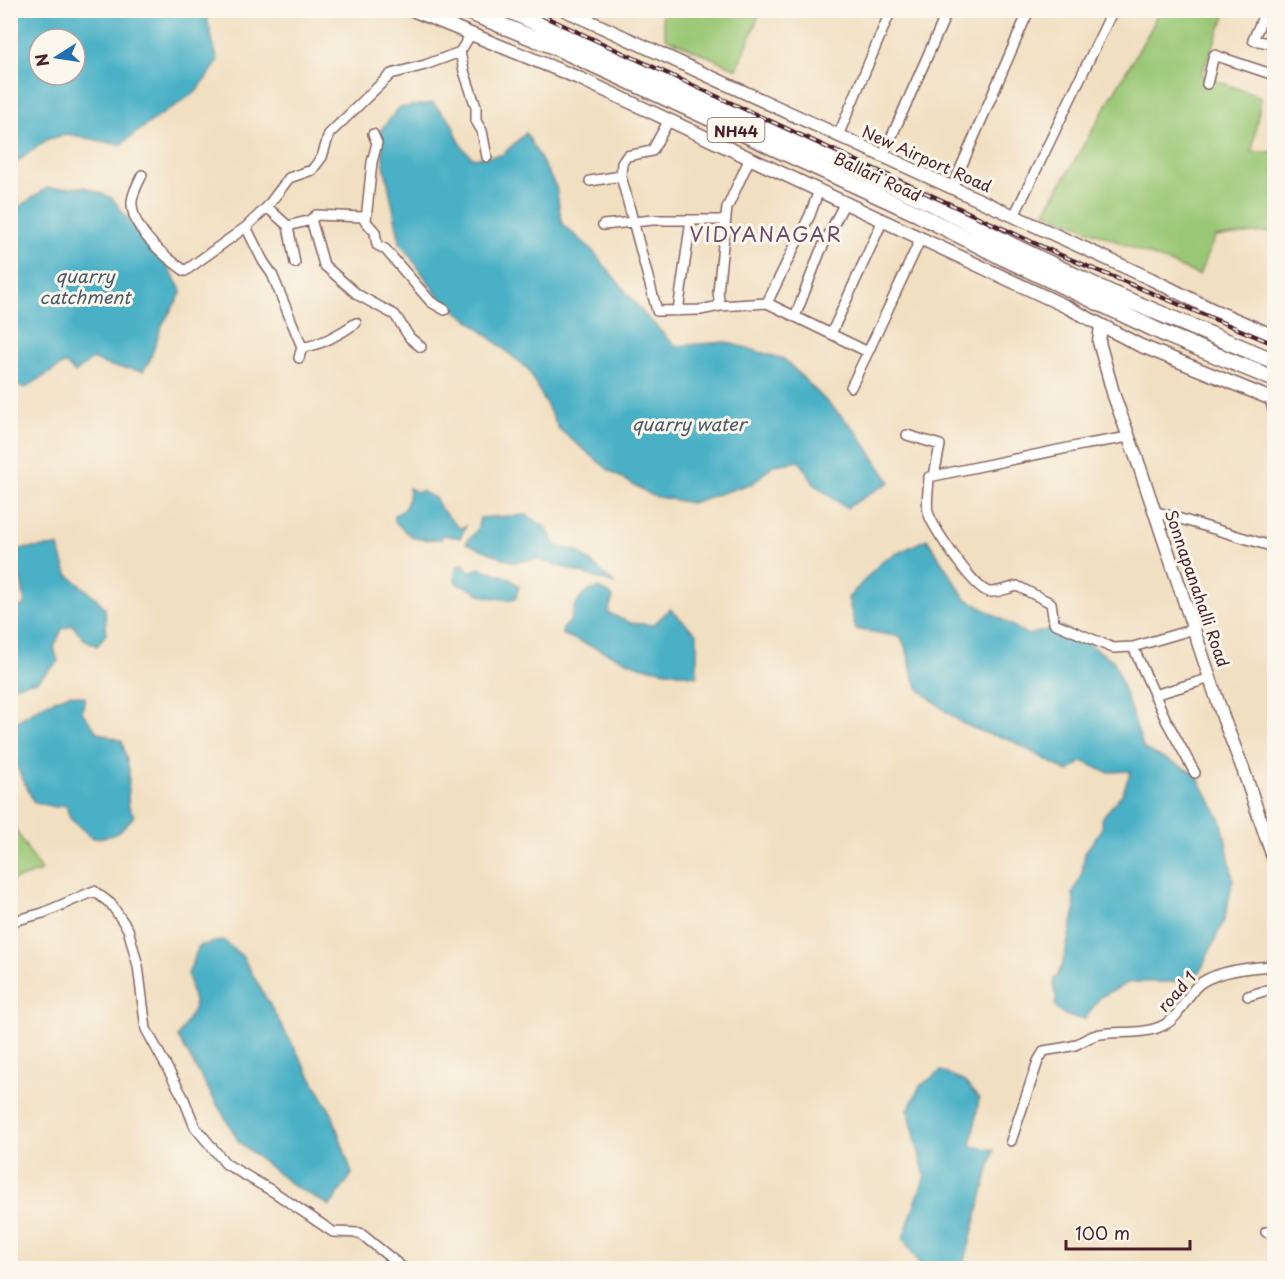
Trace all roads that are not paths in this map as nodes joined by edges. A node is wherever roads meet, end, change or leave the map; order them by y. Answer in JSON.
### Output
{"nodes":[{"id":1,"x":412,"y":10,"type":"edge"},
{"id":2,"x":464,"y":10,"type":"edge"},
{"id":3,"x":507,"y":10,"type":"edge"},
{"id":4,"x":565,"y":10,"type":"edge"},
{"id":5,"x":891,"y":10,"type":"edge"},
{"id":6,"x":948,"y":10,"type":"edge"},
{"id":7,"x":1029,"y":10,"type":"edge"},
{"id":8,"x":1113,"y":10,"type":"edge"},
{"id":9,"x":1266,"y":10,"type":"edge"},
{"id":10,"x":469,"y":37,"type":"dead end"},
{"id":11,"x":1275,"y":44,"type":"edge"},
{"id":12,"x":460,"y":52,"type":"junction"},
{"id":13,"x":1275,"y":75,"type":"edge"},
{"id":14,"x":1207,"y":84,"type":"dead end"},
{"id":15,"x":669,"y":120,"type":"junction"},
{"id":16,"x":373,"y":134,"type":"dead end"},
{"id":17,"x":838,"y":136,"type":"junction"},
{"id":18,"x":883,"y":156,"type":"junction"},
{"id":19,"x":487,"y":157,"type":"dead end"},
{"id":20,"x":750,"y":158,"type":"junction"},
{"id":21,"x":142,"y":175,"type":"dead end"},
{"id":22,"x":621,"y":176,"type":"junction"},
{"id":23,"x":590,"y":181,"type":"dead end"},
{"id":24,"x":952,"y":188,"type":"junction"},
{"id":25,"x":819,"y":190,"type":"junction"},
{"id":26,"x":845,"y":202,"type":"junction"},
{"id":27,"x":267,"y":207,"type":"junction"},
{"id":28,"x":1014,"y":216,"type":"junction"},
{"id":29,"x":312,"y":219,"type":"junction"},
{"id":30,"x":366,"y":220,"type":"junction"},
{"id":31,"x":691,"y":220,"type":"junction"},
{"id":32,"x":725,"y":220,"type":"junction"},
{"id":33,"x":883,"y":220,"type":"junction"},
{"id":34,"x":633,"y":221,"type":"junction"},
{"id":35,"x":603,"y":225,"type":"dead end"},
{"id":36,"x":246,"y":226,"type":"junction"},
{"id":37,"x":288,"y":226,"type":"junction"},
{"id":38,"x":921,"y":238,"type":"junction"},
{"id":39,"x":1007,"y":251,"type":"junction"},
{"id":40,"x":295,"y":263,"type":"dead end"},
{"id":41,"x":767,"y":303,"type":"junction"},
{"id":42,"x":720,"y":306,"type":"junction"},
{"id":43,"x":445,"y":310,"type":"dead end"},
{"id":44,"x":678,"y":311,"type":"junction"},
{"id":45,"x":795,"y":317,"type":"junction"},
{"id":46,"x":356,"y":323,"type":"dead end"},
{"id":47,"x":1101,"y":326,"type":"junction"},
{"id":48,"x":831,"y":334,"type":"junction"},
{"id":49,"x":1275,"y":336,"type":"edge"},
{"id":50,"x":302,"y":346,"type":"junction"},
{"id":51,"x":421,"y":347,"type":"dead end"},
{"id":52,"x":868,"y":352,"type":"junction"},
{"id":53,"x":299,"y":358,"type":"dead end"},
{"id":54,"x":1275,"y":361,"type":"edge"},
{"id":55,"x":1275,"y":379,"type":"edge"},
{"id":56,"x":851,"y":387,"type":"dead end"},
{"id":57,"x":1273,"y":399,"type":"edge"},
{"id":58,"x":1275,"y":414,"type":"edge"},
{"id":59,"x":907,"y":435,"type":"dead end"},
{"id":60,"x":1129,"y":437,"type":"junction"},
{"id":61,"x":934,"y":476,"type":"junction"},
{"id":62,"x":1154,"y":511,"type":"junction"},
{"id":63,"x":1275,"y":547,"type":"edge"},
{"id":64,"x":1194,"y":629,"type":"junction"},
{"id":65,"x":1132,"y":647,"type":"junction"},
{"id":66,"x":1211,"y":678,"type":"junction"},
{"id":67,"x":1155,"y":695,"type":"junction"},
{"id":68,"x":1195,"y":773,"type":"dead end"},
{"id":69,"x":1275,"y":860,"type":"edge"},
{"id":70,"x":10,"y":922,"type":"edge"},
{"id":71,"x":1275,"y":966,"type":"edge"},
{"id":72,"x":1275,"y":988,"type":"edge"},
{"id":73,"x":1248,"y":996,"type":"dead end"},
{"id":74,"x":1011,"y":1141,"type":"dead end"},
{"id":75,"x":403,"y":1269,"type":"edge"}],
"edges":[{"from":1,"to":15,"type":"street"},
{"from":2,"to":39,"type":"highway","name":"Ballari Road","number":"NH44"},
{"from":3,"to":39,"type":"highway","name":"Ballari Road","number":"NH44"},
{"from":4,"to":17,"type":"street","name":"New Airport Road"},
{"from":5,"to":17,"type":"street"},
{"from":6,"to":18,"type":"street"},
{"from":7,"to":24,"type":"street"},
{"from":8,"to":28,"type":"street"},
{"from":9,"to":11,"type":"street"},
{"from":10,"to":12,"type":"street"},
{"from":12,"to":19,"type":"street"},
{"from":12,"to":27,"type":"street"},
{"from":13,"to":14,"type":"street"},
{"from":15,"to":20,"type":"street"},
{"from":15,"to":22,"type":"street"},
{"from":16,"to":30,"type":"street"},
{"from":17,"to":18,"type":"street","name":"New Airport Road"},
{"from":18,"to":24,"type":"street","name":"New Airport Road"},
{"from":20,"to":25,"type":"street"},
{"from":20,"to":32,"type":"street"},
{"from":21,"to":36,"type":"street"},
{"from":22,"to":23,"type":"street"},
{"from":22,"to":34,"type":"street"},
{"from":24,"to":28,"type":"street","name":"New Airport Road"},
{"from":25,"to":26,"type":"street"},
{"from":25,"to":41,"type":"street"},
{"from":26,"to":33,"type":"street"},
{"from":26,"to":45,"type":"street"},
{"from":27,"to":36,"type":"street"},
{"from":27,"to":37,"type":"street"},
{"from":28,"to":49,"type":"street","name":"New Airport Road"},
{"from":29,"to":30,"type":"street"},
{"from":29,"to":37,"type":"street"},
{"from":29,"to":51,"type":"street"},
{"from":30,"to":43,"type":"street"},
{"from":31,"to":32,"type":"street"},
{"from":31,"to":34,"type":"street"},
{"from":31,"to":44,"type":"street"},
{"from":32,"to":42,"type":"street"},
{"from":33,"to":38,"type":"street"},
{"from":33,"to":48,"type":"street"},
{"from":34,"to":35,"type":"street"},
{"from":34,"to":44,"type":"street"},
{"from":36,"to":50,"type":"street"},
{"from":37,"to":40,"type":"street"},
{"from":38,"to":47,"type":"street"},
{"from":38,"to":52,"type":"street"},
{"from":39,"to":54,"type":"highway","name":"Ballari Road","number":"NH44"},
{"from":39,"to":55,"type":"highway","name":"Ballari Road","number":"NH44"},
{"from":41,"to":42,"type":"street"},
{"from":41,"to":45,"type":"street"},
{"from":42,"to":44,"type":"street"},
{"from":45,"to":48,"type":"street"},
{"from":46,"to":50,"type":"street"},
{"from":47,"to":57,"type":"street"},
{"from":47,"to":60,"type":"street","name":"Sonnapanahalli Road"},
{"from":48,"to":52,"type":"street"},
{"from":50,"to":53,"type":"street"},
{"from":52,"to":56,"type":"street"},
{"from":57,"to":58,"type":"street"},
{"from":59,"to":61,"type":"street"},
{"from":60,"to":61,"type":"street"},
{"from":60,"to":62,"type":"street","name":"Sonnapanahalli Road"},
{"from":61,"to":65,"type":"street"},
{"from":62,"to":63,"type":"street"},
{"from":62,"to":64,"type":"street","name":"Sonnapanahalli Road"},
{"from":64,"to":65,"type":"street"},
{"from":64,"to":66,"type":"street","name":"Sonnapanahalli Road"},
{"from":65,"to":67,"type":"street"},
{"from":66,"to":67,"type":"street"},
{"from":66,"to":69,"type":"street","name":"Sonnapanahalli Road"},
{"from":67,"to":68,"type":"street"},
{"from":70,"to":75,"type":"street"},
{"from":71,"to":74,"type":"street","name":"road 1"},
{"from":72,"to":73,"type":"street"}]}
